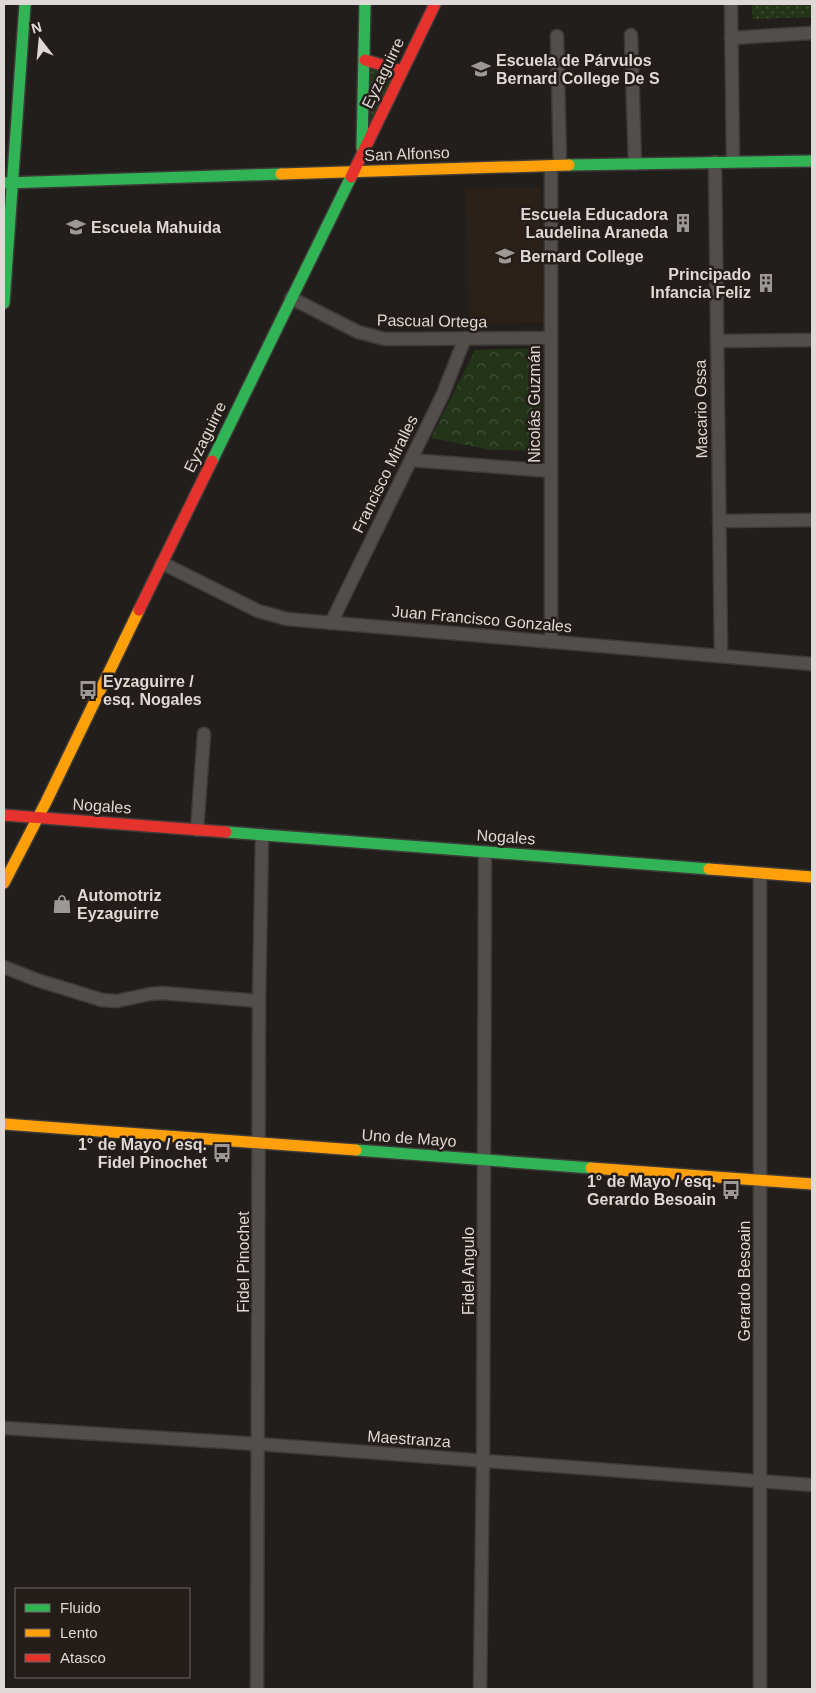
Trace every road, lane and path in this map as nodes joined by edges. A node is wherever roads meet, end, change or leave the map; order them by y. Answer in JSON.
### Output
{"nodes":[{"id":1,"x":24,"y":4,"type":"edge"},
{"id":2,"x":365,"y":4,"type":"edge"},
{"id":3,"x":435,"y":4,"type":"edge"},
{"id":4,"x":731,"y":4,"type":"edge"},
{"id":5,"x":812,"y":33,"type":"edge"},
{"id":6,"x":632,"y":35,"type":"dead end"},
{"id":7,"x":557,"y":36,"type":"dead end"},
{"id":8,"x":732,"y":38,"type":"junction"},
{"id":9,"x":364,"y":60,"type":"junction"},
{"id":10,"x":402,"y":71,"type":"junction"},
{"id":11,"x":362,"y":154,"type":"junction"},
{"id":12,"x":812,"y":161,"type":"edge"},
{"id":13,"x":715,"y":162,"type":"junction"},
{"id":14,"x":733,"y":162,"type":"junction"},
{"id":15,"x":635,"y":164,"type":"junction"},
{"id":16,"x":555,"y":165,"type":"junction"},
{"id":17,"x":353,"y":172,"type":"junction"},
{"id":18,"x":8,"y":183,"type":"edge"},
{"id":19,"x":291,"y":298,"type":"junction"},
{"id":20,"x":4,"y":303,"type":"edge"},
{"id":21,"x":465,"y":338,"type":"junction"},
{"id":22,"x":551,"y":338,"type":"junction"},
{"id":23,"x":812,"y":340,"type":"edge"},
{"id":24,"x":717,"y":341,"type":"junction"},
{"id":25,"x":410,"y":460,"type":"junction"},
{"id":26,"x":551,"y":471,"type":"junction"},
{"id":27,"x":812,"y":520,"type":"edge"},
{"id":28,"x":719,"y":521,"type":"junction"},
{"id":29,"x":162,"y":563,"type":"junction"},
{"id":30,"x":331,"y":622,"type":"junction"},
{"id":31,"x":551,"y":642,"type":"junction"},
{"id":32,"x":721,"y":656,"type":"junction"},
{"id":33,"x":812,"y":664,"type":"edge"},
{"id":34,"x":204,"y":734,"type":"dead end"},
{"id":35,"x":4,"y":815,"type":"edge"},
{"id":36,"x":38,"y":818,"type":"junction"},
{"id":37,"x":197,"y":830,"type":"junction"},
{"id":38,"x":262,"y":835,"type":"junction"},
{"id":39,"x":485,"y":852,"type":"junction"},
{"id":40,"x":760,"y":873,"type":"junction"},
{"id":41,"x":812,"y":877,"type":"edge"},
{"id":42,"x":4,"y":883,"type":"edge"},
{"id":43,"x":4,"y":967,"type":"edge"},
{"id":44,"x":259,"y":1001,"type":"junction"},
{"id":45,"x":4,"y":1124,"type":"edge"},
{"id":46,"x":260,"y":1143,"type":"junction"},
{"id":47,"x":484,"y":1160,"type":"junction"},
{"id":48,"x":760,"y":1181,"type":"junction"},
{"id":49,"x":812,"y":1184,"type":"edge"},
{"id":50,"x":4,"y":1428,"type":"edge"},
{"id":51,"x":258,"y":1444,"type":"junction"},
{"id":52,"x":483,"y":1460,"type":"junction"},
{"id":53,"x":760,"y":1482,"type":"junction"},
{"id":54,"x":812,"y":1485,"type":"edge"},
{"id":55,"x":257,"y":1689,"type":"edge"},
{"id":56,"x":480,"y":1689,"type":"edge"},
{"id":57,"x":760,"y":1689,"type":"edge"}],
"edges":[{"from":1,"to":18,"type":"street"},
{"from":2,"to":9,"type":"street"},
{"from":3,"to":10,"type":"street","name":"Eyzaguirre"},
{"from":4,"to":8,"type":"street"},
{"from":5,"to":8,"type":"street"},
{"from":6,"to":15,"type":"street"},
{"from":7,"to":16,"type":"street","name":"Nicolás Guzmán"},
{"from":8,"to":14,"type":"street"},
{"from":9,"to":10,"type":"street"},
{"from":9,"to":11,"type":"street"},
{"from":10,"to":11,"type":"street","name":"Eyzaguirre"},
{"from":11,"to":17,"type":"street","name":"Eyzaguirre"},
{"from":12,"to":14,"type":"street","name":"San Alfonso"},
{"from":13,"to":14,"type":"street","name":"San Alfonso"},
{"from":13,"to":15,"type":"street","name":"San Alfonso"},
{"from":13,"to":24,"type":"street","name":"Macario Ossa"},
{"from":15,"to":16,"type":"street","name":"San Alfonso"},
{"from":16,"to":17,"type":"street","name":"San Alfonso"},
{"from":16,"to":22,"type":"street","name":"Nicolás Guzmán"},
{"from":17,"to":18,"type":"street","name":"San Alfonso"},
{"from":17,"to":19,"type":"street","name":"Eyzaguirre"},
{"from":18,"to":20,"type":"street"},
{"from":19,"to":21,"type":"street","name":"Pascual Ortega"},
{"from":19,"to":29,"type":"street","name":"Eyzaguirre"},
{"from":21,"to":22,"type":"street","name":"Pascual Ortega"},
{"from":21,"to":25,"type":"street","name":"Francisco Miralles"},
{"from":22,"to":26,"type":"street","name":"Nicolás Guzmán"},
{"from":23,"to":24,"type":"street"},
{"from":24,"to":28,"type":"street","name":"Macario Ossa"},
{"from":25,"to":26,"type":"street"},
{"from":25,"to":30,"type":"street","name":"Francisco Miralles"},
{"from":26,"to":31,"type":"street","name":"Nicolás Guzmán"},
{"from":27,"to":28,"type":"street"},
{"from":28,"to":32,"type":"street","name":"Macario Ossa"},
{"from":29,"to":30,"type":"street","name":"Juan Francisco Gonzales"},
{"from":29,"to":36,"type":"street","name":"Eyzaguirre"},
{"from":30,"to":31,"type":"street","name":"Juan Francisco Gonzales"},
{"from":31,"to":32,"type":"street","name":"Juan Francisco Gonzales"},
{"from":32,"to":33,"type":"street","name":"Juan Francisco Gonzales"},
{"from":34,"to":37,"type":"street"},
{"from":35,"to":36,"type":"street","name":"Nogales"},
{"from":36,"to":37,"type":"street","name":"Nogales"},
{"from":36,"to":42,"type":"street","name":"Eyzaguirre"},
{"from":37,"to":38,"type":"street","name":"Nogales"},
{"from":38,"to":39,"type":"street","name":"Nogales"},
{"from":38,"to":44,"type":"street","name":"Fidel Pinochet"},
{"from":39,"to":40,"type":"street","name":"Nogales"},
{"from":39,"to":47,"type":"street","name":"Fidel Angulo"},
{"from":40,"to":41,"type":"street","name":"Nogales"},
{"from":40,"to":48,"type":"street","name":"Gerardo Besoain"},
{"from":43,"to":44,"type":"street"},
{"from":44,"to":46,"type":"street","name":"Fidel Pinochet"},
{"from":45,"to":46,"type":"street","name":"Uno de Mayo"},
{"from":46,"to":47,"type":"street","name":"Uno de Mayo"},
{"from":46,"to":51,"type":"street","name":"Fidel Pinochet"},
{"from":47,"to":48,"type":"street","name":"Uno de Mayo"},
{"from":47,"to":52,"type":"street","name":"Fidel Angulo"},
{"from":48,"to":49,"type":"street","name":"Uno de Mayo"},
{"from":48,"to":53,"type":"street","name":"Gerardo Besoain"},
{"from":50,"to":51,"type":"street","name":"Maestranza"},
{"from":51,"to":52,"type":"street","name":"Maestranza"},
{"from":51,"to":55,"type":"street","name":"Fidel Pinochet"},
{"from":52,"to":53,"type":"street","name":"Maestranza"},
{"from":52,"to":56,"type":"street","name":"Fidel Angulo"},
{"from":53,"to":54,"type":"street","name":"Maestranza"},
{"from":53,"to":57,"type":"street","name":"Gerardo Besoain"}]}
